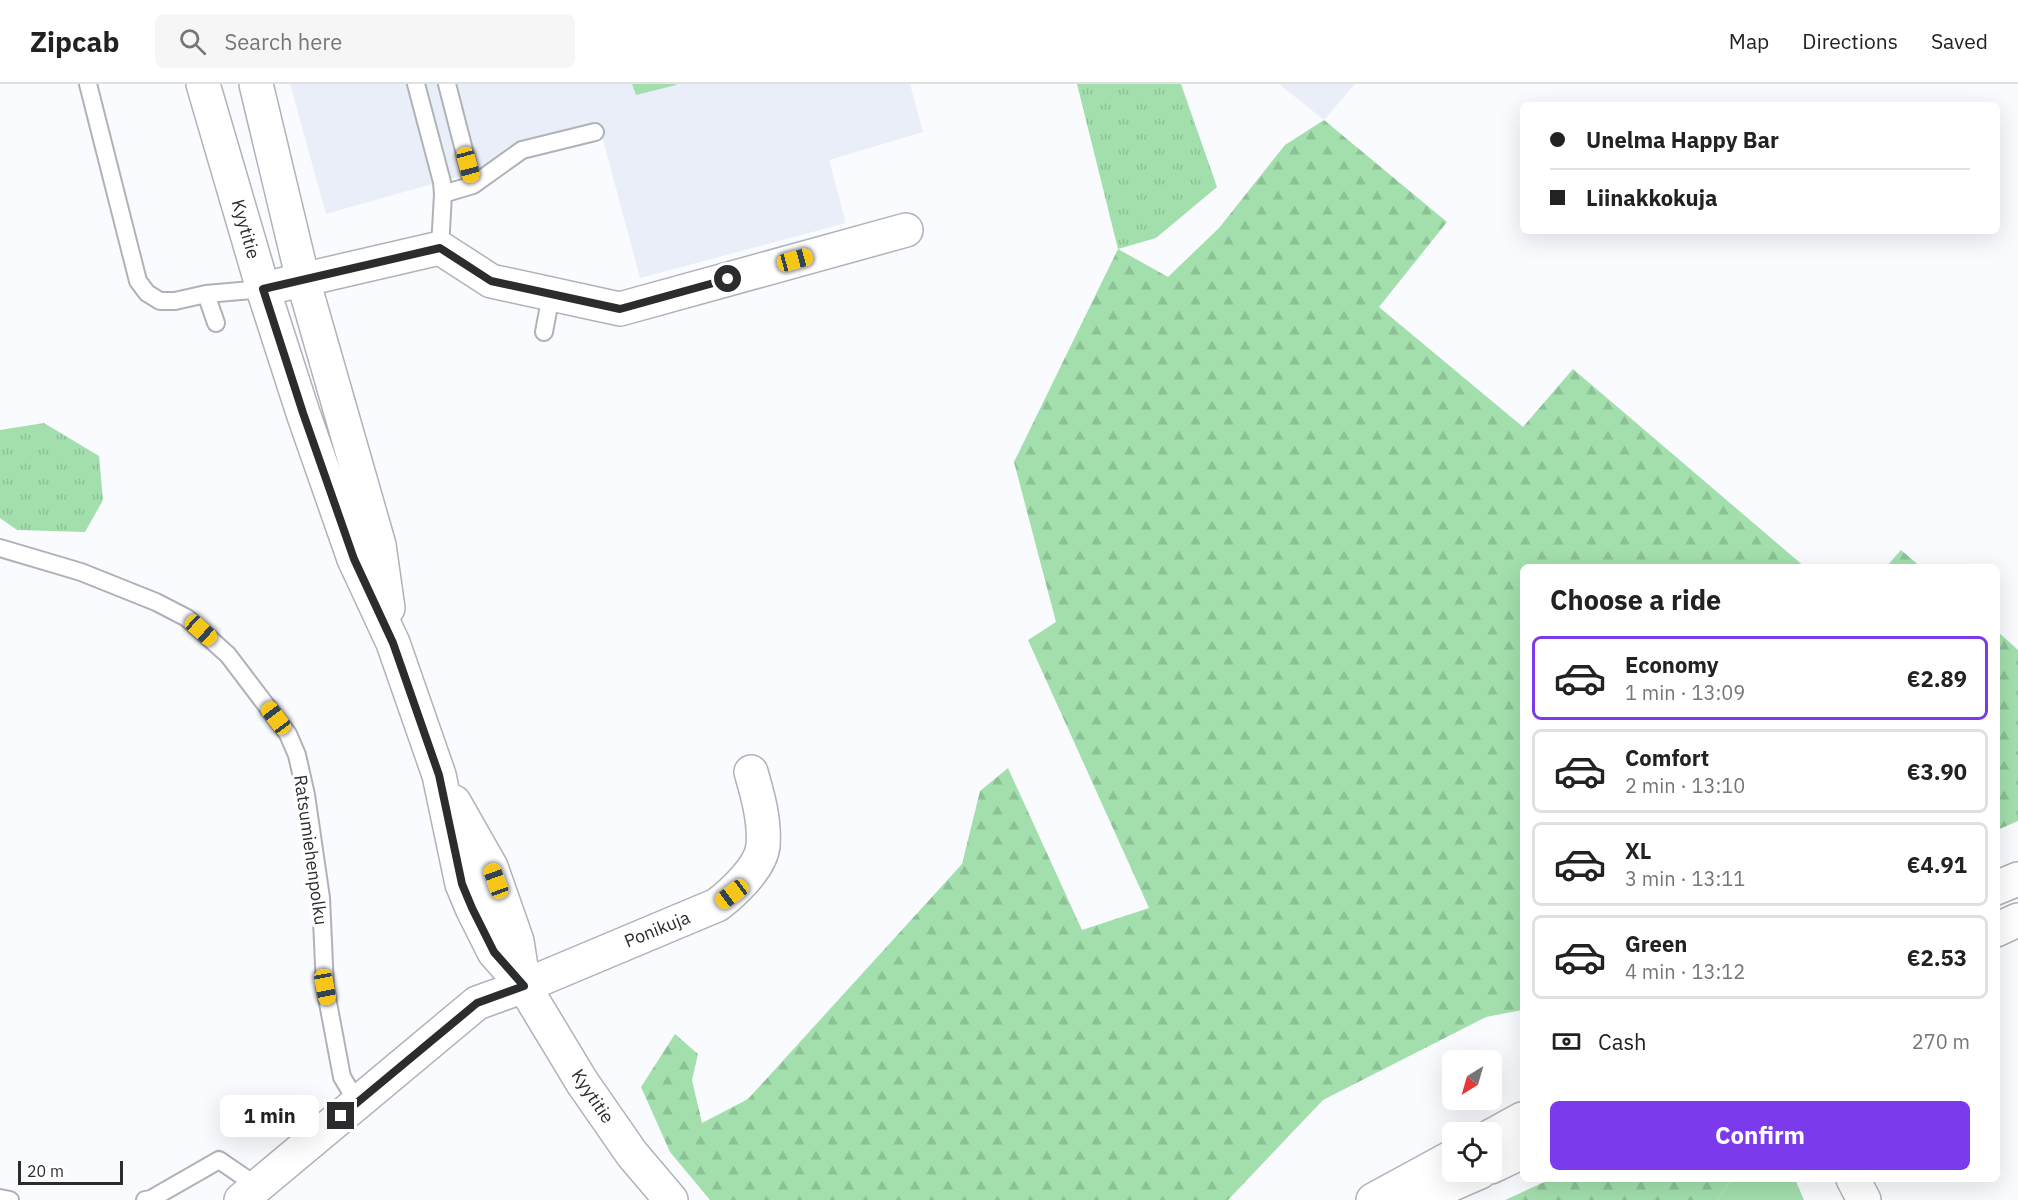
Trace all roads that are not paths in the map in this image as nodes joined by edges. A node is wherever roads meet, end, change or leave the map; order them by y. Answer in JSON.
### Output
{"nodes":[{"id":1,"x":88,"y":84,"type":"edge"},
{"id":2,"x":203,"y":84,"type":"edge"},
{"id":3,"x":256,"y":84,"type":"edge"},
{"id":4,"x":416,"y":84,"type":"edge"},
{"id":5,"x":447,"y":84,"type":"edge"},
{"id":6,"x":595,"y":132,"type":"dead end"},
{"id":7,"x":473,"y":185,"type":"junction"},
{"id":8,"x":443,"y":194,"type":"junction"},
{"id":9,"x":906,"y":230,"type":"dead end"},
{"id":10,"x":440,"y":248,"type":"junction"},
{"id":11,"x":303,"y":280,"type":"junction"},
{"id":12,"x":263,"y":289,"type":"junction"},
{"id":13,"x":206,"y":294,"type":"junction"},
{"id":14,"x":551,"y":295,"type":"junction"},
{"id":15,"x":216,"y":323,"type":"dead end"},
{"id":16,"x":544,"y":332,"type":"dead end"},
{"id":17,"x":0,"y":548,"type":"edge"},
{"id":18,"x":393,"y":643,"type":"junction"},
{"id":19,"x":751,"y":771,"type":"dead end"},
{"id":20,"x":2018,"y":879,"type":"edge"},
{"id":21,"x":2000,"y":886,"type":"edge"},
{"id":22,"x":2018,"y":920,"type":"edge"},
{"id":23,"x":2000,"y":928,"type":"edge"},
{"id":24,"x":524,"y":986,"type":"junction"},
{"id":25,"x":357,"y":1102,"type":"junction"},
{"id":26,"x":1520,"y":1120,"type":"edge"},
{"id":27,"x":1502,"y":1130,"type":"edge"},
{"id":28,"x":1520,"y":1153,"type":"edge"},
{"id":29,"x":1442,"y":1162,"type":"edge"},
{"id":30,"x":1502,"y":1162,"type":"edge"},
{"id":31,"x":1457,"y":1182,"type":"edge"},
{"id":32,"x":1855,"y":1182,"type":"edge"},
{"id":33,"x":1868,"y":1182,"type":"edge"},
{"id":34,"x":249,"y":1193,"type":"edge"},
{"id":35,"x":0,"y":1198,"type":"edge"},
{"id":36,"x":10,"y":1200,"type":"edge"},
{"id":37,"x":145,"y":1200,"type":"edge"},
{"id":38,"x":671,"y":1200,"type":"edge"},
{"id":39,"x":1373,"y":1200,"type":"edge"},
{"id":40,"x":1416,"y":1200,"type":"edge"},
{"id":41,"x":1864,"y":1200,"type":"edge"},
{"id":42,"x":1869,"y":1200,"type":"edge"}],
"edges":[{"from":1,"to":13,"type":"lane"},
{"from":2,"to":12,"type":"main road","name":"Kyytitie"},
{"from":3,"to":11,"type":"main road","name":"Kyytitie"},
{"from":4,"to":8,"type":"lane"},
{"from":5,"to":7,"type":"lane"},
{"from":6,"to":7,"type":"lane"},
{"from":7,"to":8,"type":"lane"},
{"from":8,"to":10,"type":"lane"},
{"from":9,"to":14,"type":"main road"},
{"from":10,"to":11,"type":"main road"},
{"from":10,"to":14,"type":"main road"},
{"from":11,"to":12,"type":"main road"},
{"from":11,"to":18,"type":"main road","name":"Kyytitie"},
{"from":12,"to":13,"type":"lane"},
{"from":12,"to":18,"type":"main road","name":"Kyytitie"},
{"from":13,"to":15,"type":"lane"},
{"from":14,"to":16,"type":"lane"},
{"from":17,"to":25,"type":"lane","name":"Ratsumiehenpolku"},
{"from":18,"to":24,"type":"main road","name":"Kyytitie"},
{"from":19,"to":24,"type":"main road","name":"Ponikuja"},
{"from":20,"to":21,"type":"main road"},
{"from":22,"to":23,"type":"main road"},
{"from":24,"to":25,"type":"main road","name":"Ponikuja"},
{"from":24,"to":38,"type":"main road","name":"Kyytitie"},
{"from":25,"to":34,"type":"main road","name":"Ponikuja"},
{"from":26,"to":27,"type":"main road"},
{"from":28,"to":30,"type":"main road"},
{"from":29,"to":39,"type":"main road"},
{"from":31,"to":40,"type":"main road"},
{"from":32,"to":41,"type":"main road"},
{"from":33,"to":42,"type":"main road"},
{"from":34,"to":37,"type":"lane"},
{"from":35,"to":36,"type":"lane"}]}
